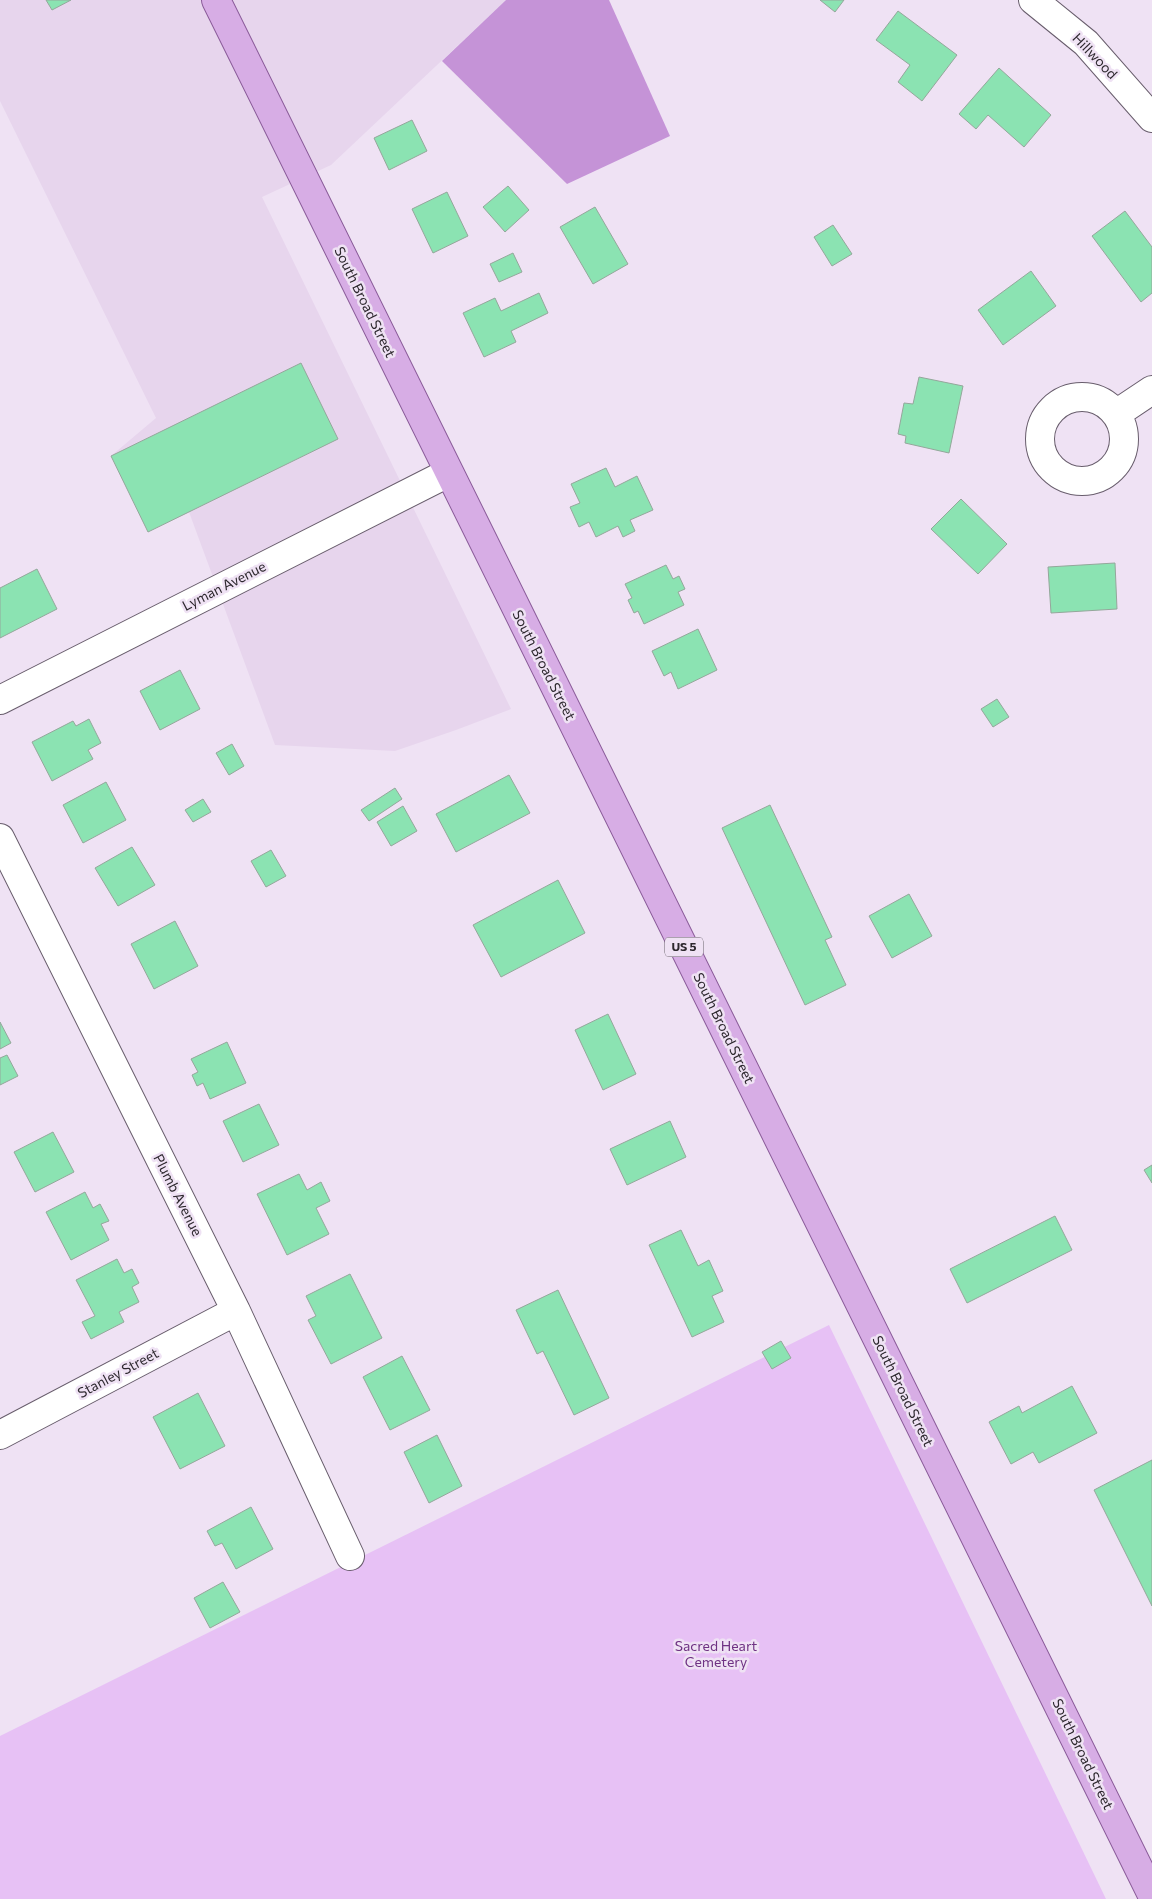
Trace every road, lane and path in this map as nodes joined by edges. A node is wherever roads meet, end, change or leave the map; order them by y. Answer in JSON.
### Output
{"nodes":[{"id":1,"x":216,"y":0,"type":"edge"},
{"id":2,"x":1033,"y":0,"type":"edge"},
{"id":3,"x":1152,"y":118,"type":"edge"},
{"id":4,"x":1152,"y":390,"type":"edge"},
{"id":5,"x":1116,"y":414,"type":"dead end"},
{"id":6,"x":448,"y":473,"type":"junction"},
{"id":7,"x":0,"y":700,"type":"edge"},
{"id":8,"x":0,"y":838,"type":"edge"},
{"id":9,"x":236,"y":1311,"type":"junction"},
{"id":10,"x":0,"y":1435,"type":"edge"},
{"id":11,"x":350,"y":1556,"type":"dead end"},
{"id":12,"x":1152,"y":1895,"type":"edge"}],
"edges":[{"from":1,"to":6,"type":"main road","name":"South Broad Street","number":"US 5"},
{"from":2,"to":3,"type":"street","name":"Hillwood"},
{"from":4,"to":5,"type":"street"},
{"from":6,"to":7,"type":"street","name":"Lyman Avenue"},
{"from":6,"to":12,"type":"main road","name":"South Broad Street","number":"US 5"},
{"from":8,"to":9,"type":"street","name":"Plumb Avenue"},
{"from":9,"to":10,"type":"street","name":"Stanley Street"},
{"from":9,"to":11,"type":"street","name":"Plumb Avenue"}]}
